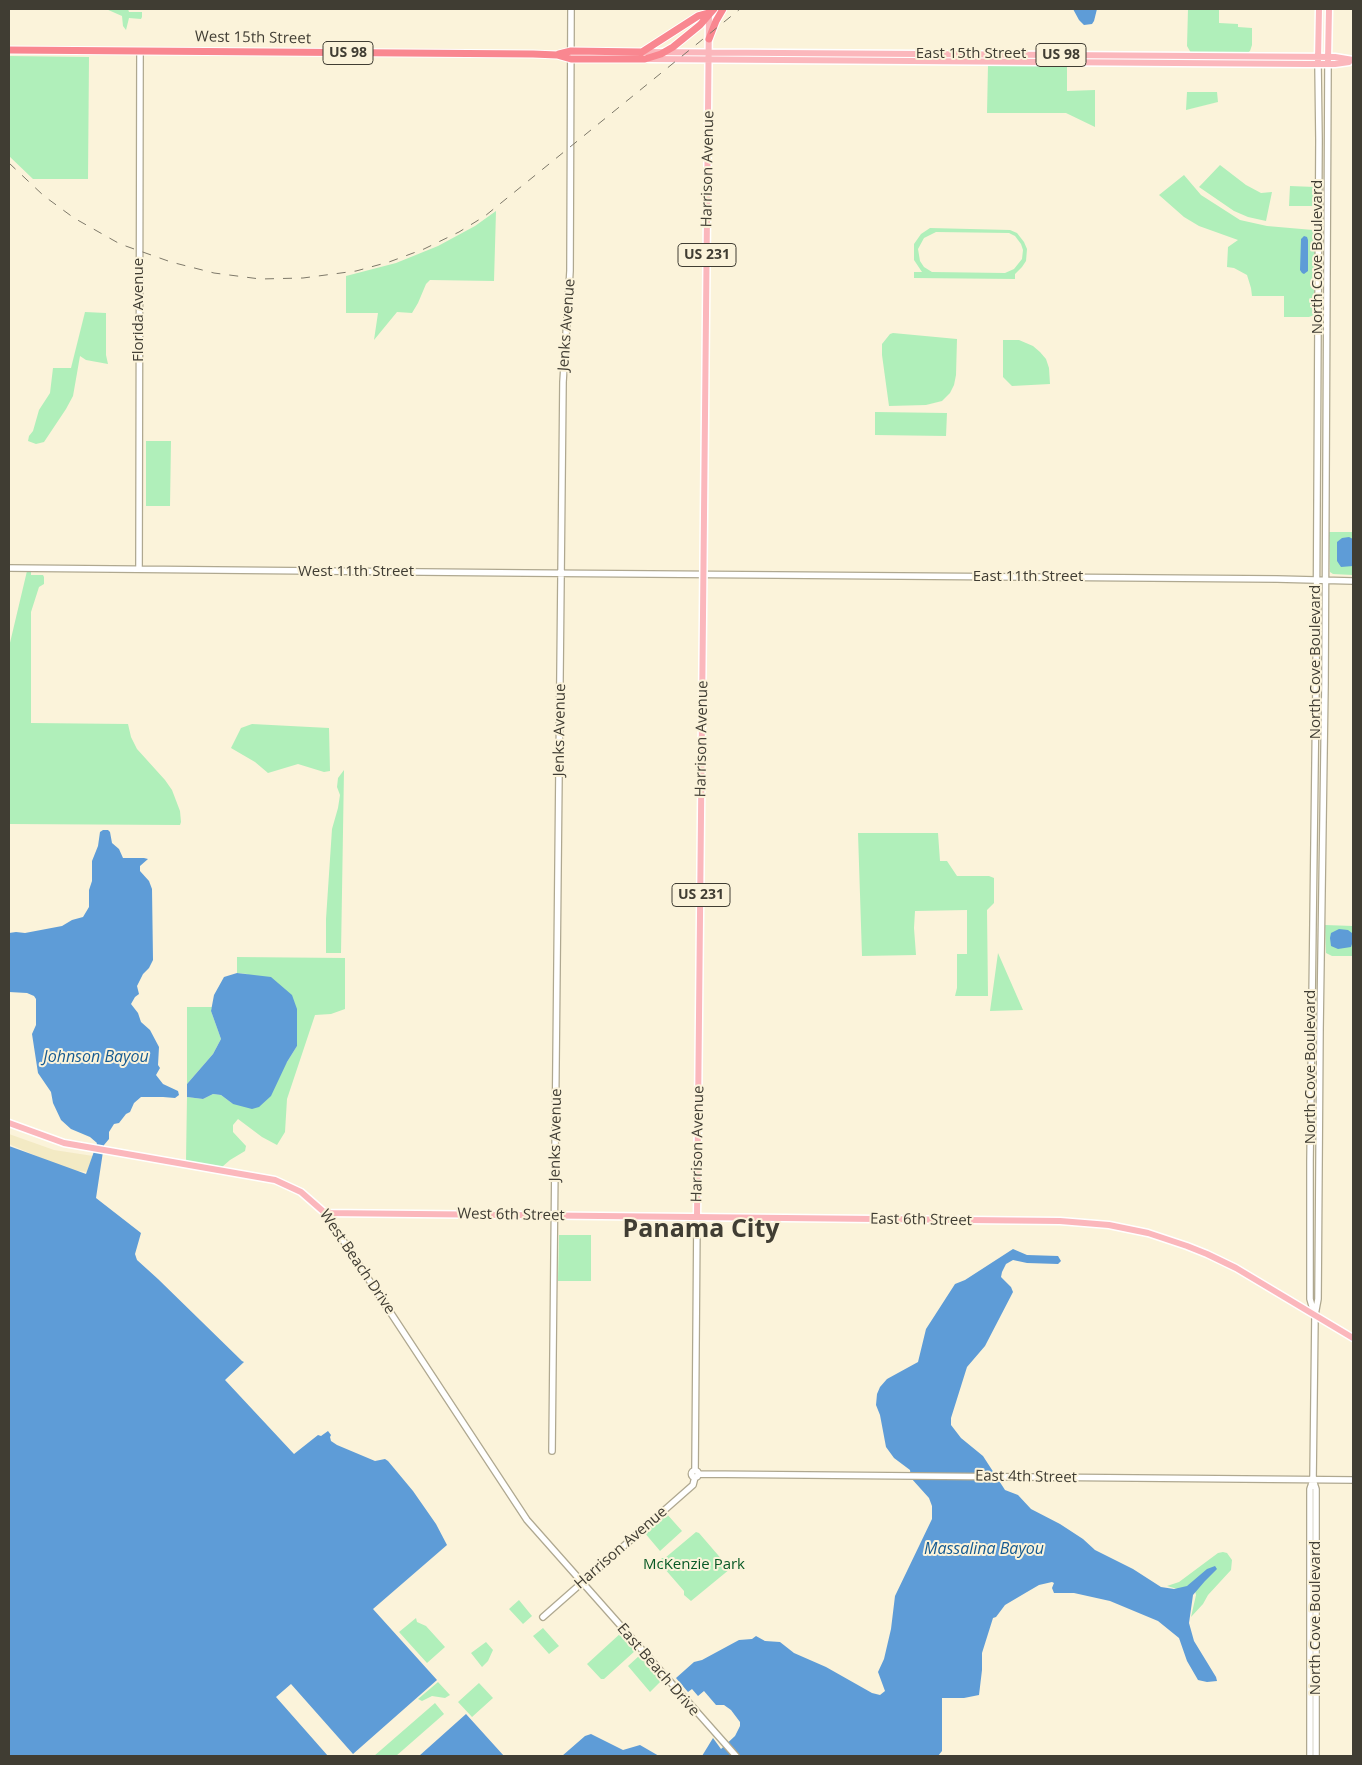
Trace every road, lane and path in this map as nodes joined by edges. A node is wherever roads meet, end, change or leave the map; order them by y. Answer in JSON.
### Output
{"nodes":[{"id":1,"x":571,"y":9,"type":"edge"},
{"id":2,"x":723,"y":9,"type":"edge"},
{"id":3,"x":1319,"y":9,"type":"edge"},
{"id":4,"x":1329,"y":9,"type":"edge"},
{"id":5,"x":711,"y":10,"type":"edge"},
{"id":6,"x":709,"y":39,"type":"junction"},
{"id":7,"x":9,"y":50,"type":"edge"},
{"id":8,"x":140,"y":51,"type":"junction"},
{"id":9,"x":642,"y":52,"type":"junction"},
{"id":10,"x":664,"y":52,"type":"junction"},
{"id":11,"x":571,"y":55,"type":"junction"},
{"id":12,"x":709,"y":56,"type":"junction"},
{"id":13,"x":1160,"y":56,"type":"junction"},
{"id":14,"x":645,"y":59,"type":"junction"},
{"id":15,"x":1106,"y":59,"type":"junction"},
{"id":16,"x":1185,"y":60,"type":"junction"},
{"id":17,"x":1318,"y":61,"type":"junction"},
{"id":18,"x":1328,"y":61,"type":"junction"},
{"id":19,"x":1353,"y":61,"type":"edge"},
{"id":20,"x":1160,"y":63,"type":"junction"},
{"id":21,"x":1319,"y":154,"type":"junction"},
{"id":22,"x":1328,"y":190,"type":"junction"},
{"id":23,"x":9,"y":568,"type":"edge"},
{"id":24,"x":138,"y":569,"type":"junction"},
{"id":25,"x":561,"y":574,"type":"junction"},
{"id":26,"x":704,"y":575,"type":"junction"},
{"id":27,"x":1316,"y":580,"type":"junction"},
{"id":28,"x":1325,"y":580,"type":"junction"},
{"id":29,"x":1353,"y":581,"type":"edge"},
{"id":30,"x":1316,"y":706,"type":"junction"},
{"id":31,"x":1324,"y":751,"type":"junction"},
{"id":32,"x":1315,"y":778,"type":"junction"},
{"id":33,"x":1323,"y":820,"type":"junction"},
{"id":34,"x":1314,"y":832,"type":"junction"},
{"id":35,"x":1322,"y":874,"type":"junction"},
{"id":36,"x":1313,"y":917,"type":"junction"},
{"id":37,"x":1321,"y":958,"type":"junction"},
{"id":38,"x":1312,"y":967,"type":"junction"},
{"id":39,"x":1320,"y":1007,"type":"junction"},
{"id":40,"x":1311,"y":1024,"type":"junction"},
{"id":41,"x":1320,"y":1053,"type":"junction"},
{"id":42,"x":9,"y":1123,"type":"edge"},
{"id":43,"x":325,"y":1213,"type":"junction"},
{"id":44,"x":555,"y":1216,"type":"junction"},
{"id":45,"x":697,"y":1217,"type":"junction"},
{"id":46,"x":1315,"y":1315,"type":"junction"},
{"id":47,"x":1353,"y":1338,"type":"edge"},
{"id":48,"x":552,"y":1451,"type":"dead end"},
{"id":49,"x":696,"y":1474,"type":"junction"},
{"id":50,"x":1313,"y":1480,"type":"junction"},
{"id":51,"x":1353,"y":1480,"type":"edge"},
{"id":52,"x":582,"y":1583,"type":"junction"},
{"id":53,"x":542,"y":1617,"type":"dead end"},
{"id":54,"x":736,"y":1756,"type":"edge"},
{"id":55,"x":1310,"y":1756,"type":"edge"},
{"id":56,"x":1316,"y":1756,"type":"edge"}],
"edges":[{"from":1,"to":11,"type":"street","name":"Jenks Avenue"},
{"from":2,"to":6,"type":"highway"},
{"from":3,"to":17,"type":"main road","name":"North Cove Boulevard"},
{"from":4,"to":18,"type":"main road","name":"North Cove Boulevard"},
{"from":5,"to":6,"type":"main road","name":"Harrison Avenue","number":"US 231"},
{"from":5,"to":9,"type":"highway"},
{"from":5,"to":10,"type":"highway"},
{"from":6,"to":12,"type":"main road","name":"Harrison Avenue","number":"US 231"},
{"from":7,"to":8,"type":"highway","name":"West 15th Street","number":"US 98"},
{"from":8,"to":11,"type":"highway","name":"West 15th Street","number":"US 98"},
{"from":8,"to":24,"type":"street","name":"Florida Avenue"},
{"from":9,"to":10,"type":"main road","name":"West 15th Street","number":"US 98"},
{"from":9,"to":11,"type":"highway","name":"West 15th Street","number":"US 98"},
{"from":10,"to":12,"type":"main road","name":"West 15th Street","number":"US 98"},
{"from":10,"to":14,"type":"highway"},
{"from":11,"to":14,"type":"highway","name":"West 15th Street","number":"US 98"},
{"from":11,"to":25,"type":"street","name":"Jenks Avenue"},
{"from":12,"to":14,"type":"main road","name":"West 15th Street","number":"US 98"},
{"from":12,"to":15,"type":"main road","name":"East 15th Street","number":"US 98"},
{"from":12,"to":26,"type":"main road","name":"Harrison Avenue","number":"US 231"},
{"from":13,"to":15,"type":"main road","name":"East 15th Street","number":"US 98"},
{"from":13,"to":16,"type":"main road","name":"East 15th Street","number":"US 98"},
{"from":13,"to":20,"type":"main road"},
{"from":15,"to":20,"type":"main road","name":"East 15th Street","number":"US 98"},
{"from":16,"to":17,"type":"main road","name":"East 15th Street","number":"US 98"},
{"from":16,"to":20,"type":"main road","name":"East 15th Street","number":"US 98"},
{"from":17,"to":18,"type":"main road","name":"East 15th Street","number":"US 98"},
{"from":17,"to":21,"type":"street","name":"North Cove Boulevard"},
{"from":18,"to":19,"type":"main road","name":"East 15th Street","number":"US 98"},
{"from":18,"to":22,"type":"street","name":"North Cove Boulevard"},
{"from":21,"to":22,"type":"street"},
{"from":21,"to":27,"type":"street","name":"North Cove Boulevard"},
{"from":22,"to":28,"type":"street","name":"North Cove Boulevard"},
{"from":23,"to":24,"type":"street","name":"West 11th Street"},
{"from":24,"to":25,"type":"street","name":"West 11th Street"},
{"from":25,"to":26,"type":"street","name":"West 11th Street"},
{"from":25,"to":44,"type":"street","name":"Jenks Avenue"},
{"from":26,"to":27,"type":"street","name":"East 11th Street"},
{"from":26,"to":45,"type":"main road","name":"Harrison Avenue","number":"US 231"},
{"from":27,"to":28,"type":"street","name":"East 11th Street"},
{"from":27,"to":30,"type":"street","name":"North Cove Boulevard"},
{"from":28,"to":29,"type":"street","name":"East 11th Street"},
{"from":28,"to":31,"type":"street","name":"North Cove Boulevard"},
{"from":30,"to":31,"type":"street"},
{"from":30,"to":32,"type":"street","name":"North Cove Boulevard"},
{"from":31,"to":33,"type":"street","name":"North Cove Boulevard"},
{"from":32,"to":33,"type":"street"},
{"from":32,"to":34,"type":"street","name":"North Cove Boulevard"},
{"from":33,"to":35,"type":"street","name":"North Cove Boulevard"},
{"from":34,"to":35,"type":"street"},
{"from":34,"to":36,"type":"street","name":"North Cove Boulevard"},
{"from":35,"to":37,"type":"street","name":"North Cove Boulevard"},
{"from":36,"to":37,"type":"street"},
{"from":36,"to":38,"type":"street","name":"North Cove Boulevard"},
{"from":37,"to":39,"type":"street","name":"North Cove Boulevard"},
{"from":38,"to":39,"type":"street"},
{"from":38,"to":40,"type":"street","name":"North Cove Boulevard"},
{"from":39,"to":41,"type":"street","name":"North Cove Boulevard"},
{"from":40,"to":41,"type":"street"},
{"from":40,"to":46,"type":"street","name":"North Cove Boulevard"},
{"from":41,"to":46,"type":"street","name":"North Cove Boulevard"},
{"from":42,"to":43,"type":"main road","name":"West Beach Drive"},
{"from":43,"to":44,"type":"main road","name":"West 6th Street"},
{"from":43,"to":52,"type":"street","name":"West Beach Drive"},
{"from":44,"to":45,"type":"main road","name":"West 6th Street"},
{"from":44,"to":48,"type":"street","name":"Jenks Avenue"},
{"from":45,"to":46,"type":"main road","name":"East 6th Street"},
{"from":45,"to":49,"type":"street","name":"Harrison Avenue"},
{"from":46,"to":47,"type":"main road","name":"East 6th Street"},
{"from":46,"to":50,"type":"street","name":"North Cove Boulevard"},
{"from":49,"to":50,"type":"street","name":"East 4th Street"},
{"from":49,"to":52,"type":"street","name":"Harrison Avenue"},
{"from":50,"to":51,"type":"street","name":"East 4th Street"},
{"from":50,"to":55,"type":"street","name":"North Cove Boulevard"},
{"from":50,"to":56,"type":"street","name":"North Cove Boulevard"},
{"from":52,"to":53,"type":"street","name":"Harrison Avenue"},
{"from":52,"to":54,"type":"street","name":"East Beach Drive"}]}
